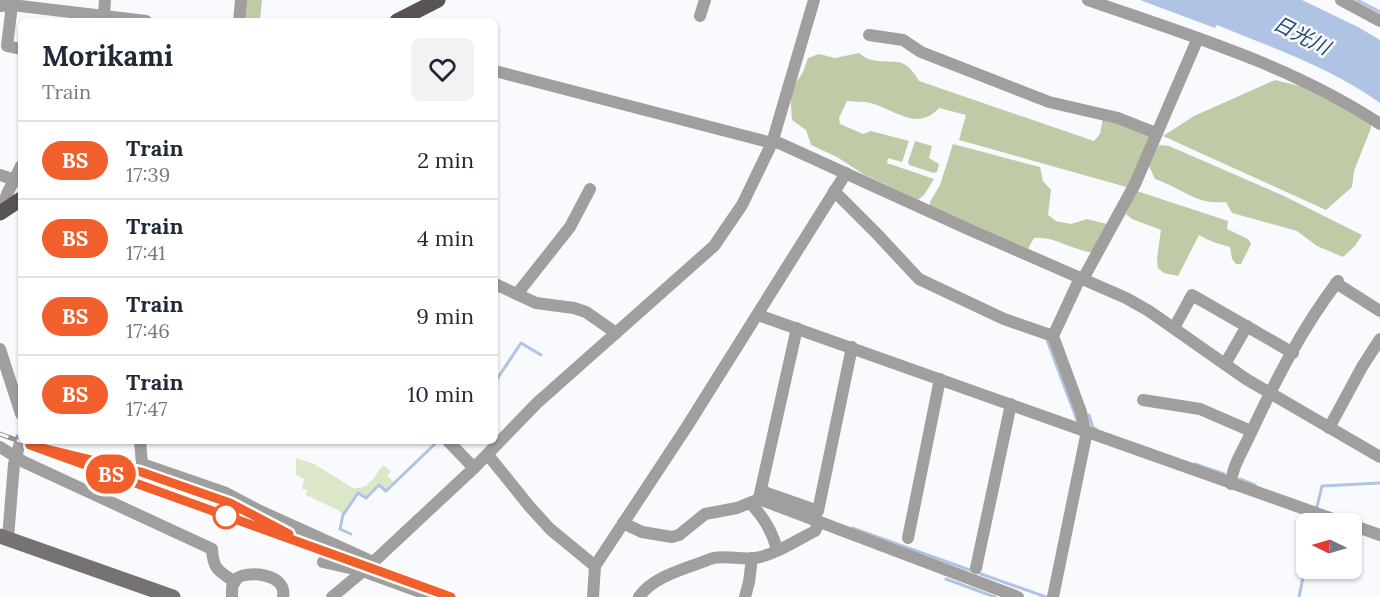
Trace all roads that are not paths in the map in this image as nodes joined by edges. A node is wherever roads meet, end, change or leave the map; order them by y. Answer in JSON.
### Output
{"nodes":[{"id":1,"x":105,"y":0,"type":"edge"},
{"id":2,"x":241,"y":0,"type":"edge"},
{"id":3,"x":438,"y":0,"type":"edge"},
{"id":4,"x":705,"y":0,"type":"edge"},
{"id":5,"x":814,"y":0,"type":"edge"},
{"id":6,"x":1088,"y":0,"type":"edge"},
{"id":7,"x":1341,"y":0,"type":"edge"},
{"id":8,"x":6,"y":6,"type":"edge"},
{"id":9,"x":700,"y":16,"type":"dead end"},
{"id":10,"x":106,"y":17,"type":"edge"},
{"id":11,"x":239,"y":18,"type":"edge"},
{"id":12,"x":404,"y":18,"type":"edge"},
{"id":13,"x":1380,"y":21,"type":"edge"},
{"id":14,"x":869,"y":35,"type":"dead end"},
{"id":15,"x":1198,"y":38,"type":"junction"},
{"id":16,"x":18,"y":48,"type":"edge"},
{"id":17,"x":498,"y":72,"type":"edge"},
{"id":18,"x":1380,"y":124,"type":"edge"},
{"id":19,"x":1156,"y":133,"type":"junction"},
{"id":20,"x":772,"y":143,"type":"junction"},
{"id":21,"x":846,"y":173,"type":"junction"},
{"id":22,"x":0,"y":175,"type":"edge"},
{"id":23,"x":17,"y":181,"type":"edge"},
{"id":24,"x":590,"y":189,"type":"dead end"},
{"id":25,"x":834,"y":191,"type":"junction"},
{"id":26,"x":18,"y":201,"type":"edge"},
{"id":27,"x":0,"y":213,"type":"edge"},
{"id":28,"x":1082,"y":279,"type":"junction"},
{"id":29,"x":498,"y":285,"type":"edge"},
{"id":30,"x":517,"y":294,"type":"junction"},
{"id":31,"x":1380,"y":311,"type":"edge"},
{"id":32,"x":758,"y":315,"type":"junction"},
{"id":33,"x":1246,"y":326,"type":"junction"},
{"id":34,"x":797,"y":328,"type":"junction"},
{"id":35,"x":1174,"y":328,"type":"junction"},
{"id":36,"x":616,"y":333,"type":"junction"},
{"id":37,"x":1053,"y":336,"type":"junction"},
{"id":38,"x":1380,"y":339,"type":"edge"},
{"id":39,"x":852,"y":347,"type":"junction"},
{"id":40,"x":0,"y":349,"type":"edge"},
{"id":41,"x":1293,"y":353,"type":"junction"},
{"id":42,"x":1226,"y":364,"type":"junction"},
{"id":43,"x":940,"y":379,"type":"junction"},
{"id":44,"x":1271,"y":393,"type":"junction"},
{"id":45,"x":1143,"y":400,"type":"dead end"},
{"id":46,"x":1011,"y":404,"type":"junction"},
{"id":47,"x":18,"y":405,"type":"edge"},
{"id":48,"x":1329,"y":428,"type":"junction"},
{"id":49,"x":1085,"y":430,"type":"junction"},
{"id":50,"x":1251,"y":431,"type":"junction"},
{"id":51,"x":20,"y":444,"type":"edge"},
{"id":52,"x":140,"y":444,"type":"edge"},
{"id":53,"x":451,"y":444,"type":"edge"},
{"id":54,"x":498,"y":444,"type":"edge"},
{"id":55,"x":498,"y":444,"type":"edge"},
{"id":56,"x":0,"y":447,"type":"edge"},
{"id":57,"x":488,"y":454,"type":"junction"},
{"id":58,"x":16,"y":456,"type":"junction"},
{"id":59,"x":1380,"y":457,"type":"edge"},
{"id":60,"x":474,"y":468,"type":"junction"},
{"id":61,"x":1231,"y":484,"type":"junction"},
{"id":62,"x":757,"y":498,"type":"junction"},
{"id":63,"x":1315,"y":513,"type":"edge"},
{"id":64,"x":819,"y":522,"type":"junction"},
{"id":65,"x":623,"y":523,"type":"junction"},
{"id":66,"x":1362,"y":529,"type":"edge"},
{"id":67,"x":1380,"y":535,"type":"edge"},
{"id":68,"x":4,"y":537,"type":"edge"},
{"id":69,"x":908,"y":538,"type":"dead end"},
{"id":70,"x":777,"y":549,"type":"junction"},
{"id":71,"x":752,"y":558,"type":"junction"},
{"id":72,"x":323,"y":562,"type":"dead end"},
{"id":73,"x":373,"y":562,"type":"junction"},
{"id":74,"x":595,"y":566,"type":"junction"},
{"id":75,"x":976,"y":568,"type":"dead end"},
{"id":76,"x":363,"y":571,"type":"junction"},
{"id":77,"x":235,"y":582,"type":"junction"},
{"id":78,"x":1055,"y":596,"type":"edge"},
{"id":79,"x":173,"y":597,"type":"edge"},
{"id":80,"x":232,"y":597,"type":"edge"},
{"id":81,"x":283,"y":597,"type":"edge"},
{"id":82,"x":332,"y":597,"type":"edge"},
{"id":83,"x":434,"y":597,"type":"edge"},
{"id":84,"x":593,"y":597,"type":"edge"},
{"id":85,"x":639,"y":597,"type":"edge"},
{"id":86,"x":745,"y":597,"type":"edge"},
{"id":87,"x":1018,"y":597,"type":"edge"}],
"edges":[{"from":1,"to":10,"type":"street"},
{"from":2,"to":11,"type":"street"},
{"from":3,"to":12,"type":"main road"},
{"from":4,"to":9,"type":"street"},
{"from":5,"to":20,"type":"street"},
{"from":6,"to":15,"type":"street"},
{"from":7,"to":13,"type":"street"},
{"from":8,"to":10,"type":"street"},
{"from":8,"to":16,"type":"street"},
{"from":14,"to":19,"type":"street"},
{"from":15,"to":18,"type":"street"},
{"from":15,"to":19,"type":"street"},
{"from":17,"to":20,"type":"street"},
{"from":19,"to":28,"type":"street"},
{"from":20,"to":21,"type":"street"},
{"from":20,"to":36,"type":"street"},
{"from":21,"to":25,"type":"street"},
{"from":21,"to":28,"type":"street"},
{"from":22,"to":23,"type":"street"},
{"from":23,"to":27,"type":"street"},
{"from":24,"to":30,"type":"street"},
{"from":25,"to":32,"type":"street"},
{"from":25,"to":37,"type":"street"},
{"from":26,"to":27,"type":"main road"},
{"from":28,"to":35,"type":"street"},
{"from":28,"to":37,"type":"street"},
{"from":29,"to":30,"type":"street"},
{"from":30,"to":36,"type":"street"},
{"from":31,"to":41,"type":"street"},
{"from":32,"to":34,"type":"street"},
{"from":32,"to":65,"type":"street"},
{"from":33,"to":35,"type":"street"},
{"from":33,"to":41,"type":"street"},
{"from":33,"to":42,"type":"street"},
{"from":34,"to":39,"type":"street"},
{"from":34,"to":62,"type":"street"},
{"from":35,"to":42,"type":"street"},
{"from":36,"to":55,"type":"street"},
{"from":37,"to":49,"type":"street"},
{"from":38,"to":48,"type":"street"},
{"from":39,"to":43,"type":"street"},
{"from":39,"to":62,"type":"street"},
{"from":40,"to":47,"type":"street"},
{"from":41,"to":44,"type":"street"},
{"from":42,"to":44,"type":"street"},
{"from":43,"to":46,"type":"street"},
{"from":43,"to":69,"type":"street"},
{"from":44,"to":48,"type":"street"},
{"from":44,"to":50,"type":"street"},
{"from":45,"to":50,"type":"street"},
{"from":46,"to":49,"type":"street"},
{"from":46,"to":75,"type":"street"},
{"from":48,"to":59,"type":"street"},
{"from":49,"to":61,"type":"street"},
{"from":49,"to":78,"type":"street"},
{"from":50,"to":61,"type":"street"},
{"from":51,"to":58,"type":"street"},
{"from":52,"to":73,"type":"street"},
{"from":53,"to":60,"type":"street"},
{"from":54,"to":57,"type":"street"},
{"from":56,"to":58,"type":"street"},
{"from":57,"to":60,"type":"street"},
{"from":57,"to":74,"type":"street"},
{"from":58,"to":68,"type":"street"},
{"from":58,"to":77,"type":"street"},
{"from":60,"to":73,"type":"street"},
{"from":61,"to":63,"type":"street"},
{"from":62,"to":64,"type":"street"},
{"from":62,"to":65,"type":"street"},
{"from":62,"to":70,"type":"street"},
{"from":64,"to":70,"type":"street"},
{"from":64,"to":87,"type":"street"},
{"from":65,"to":74,"type":"street"},
{"from":66,"to":67,"type":"street"},
{"from":68,"to":79,"type":"main road"},
{"from":70,"to":71,"type":"street"},
{"from":71,"to":85,"type":"street"},
{"from":71,"to":86,"type":"street"},
{"from":72,"to":76,"type":"street"},
{"from":73,"to":76,"type":"street"},
{"from":74,"to":84,"type":"street"},
{"from":76,"to":82,"type":"street"},
{"from":76,"to":83,"type":"street"},
{"from":77,"to":80,"type":"street"},
{"from":77,"to":81,"type":"street"}]}
